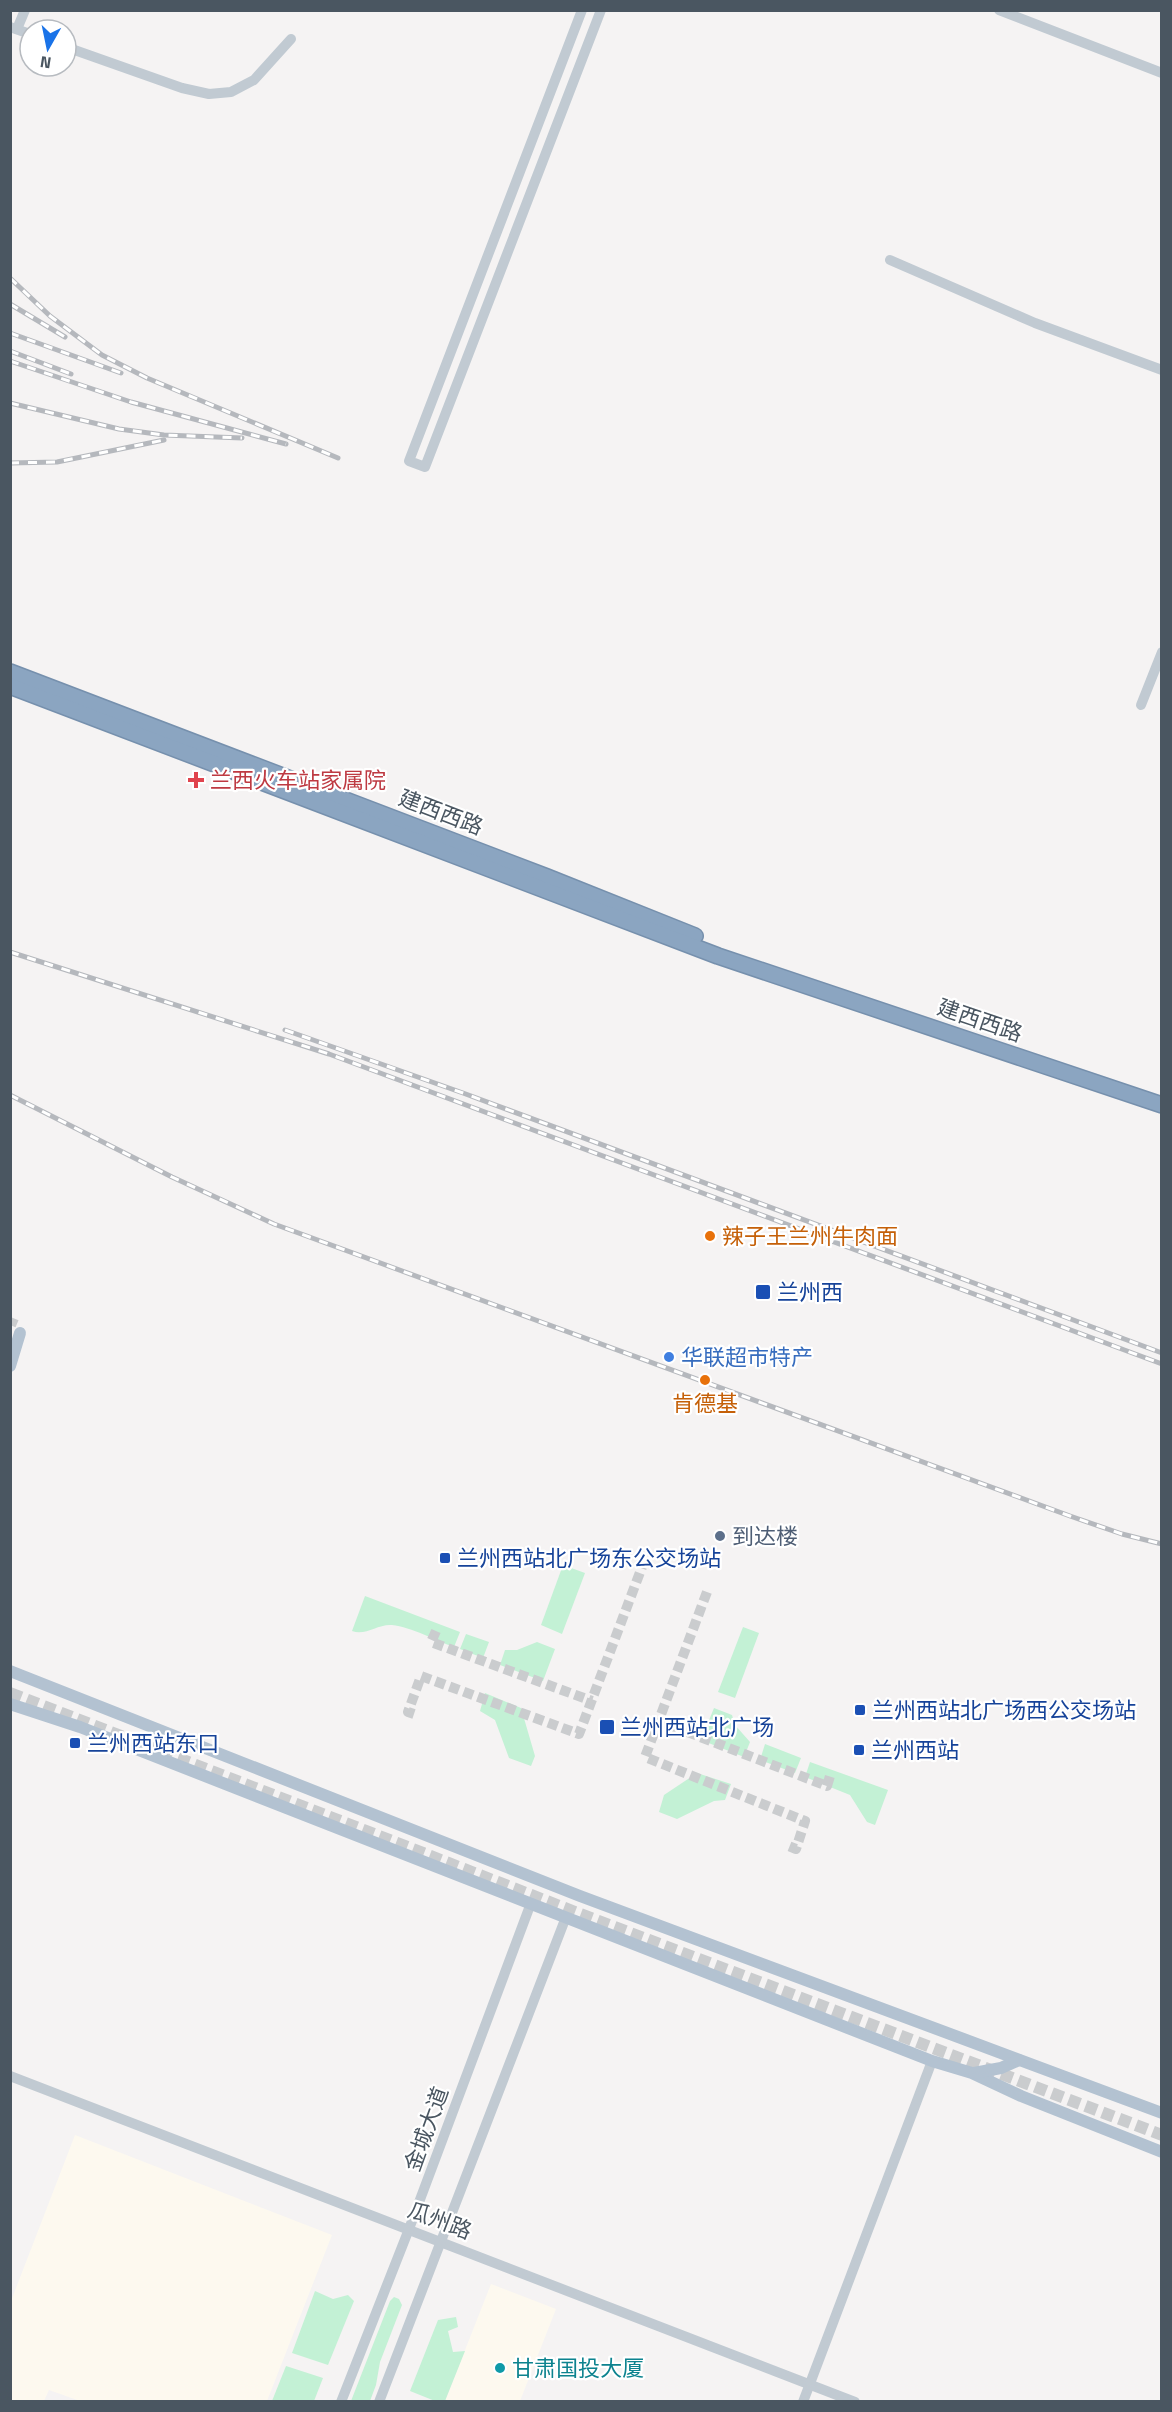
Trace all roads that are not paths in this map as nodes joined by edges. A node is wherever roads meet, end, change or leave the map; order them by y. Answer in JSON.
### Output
{"nodes":[{"id":1,"x":25,"y":10,"type":"edge"},
{"id":2,"x":582,"y":10,"type":"edge"},
{"id":3,"x":601,"y":10,"type":"edge"},
{"id":4,"x":999,"y":10,"type":"edge"},
{"id":5,"x":14,"y":28,"type":"edge"},
{"id":6,"x":291,"y":39,"type":"dead end"},
{"id":7,"x":78,"y":51,"type":"edge"},
{"id":8,"x":1161,"y":73,"type":"edge"},
{"id":9,"x":492,"y":249,"type":"junction"},
{"id":10,"x":508,"y":255,"type":"junction"},
{"id":11,"x":890,"y":260,"type":"dead end"},
{"id":12,"x":1161,"y":370,"type":"edge"},
{"id":13,"x":1161,"y":652,"type":"edge"},
{"id":14,"x":10,"y":672,"type":"edge"},
{"id":15,"x":10,"y":686,"type":"edge"},
{"id":16,"x":1141,"y":705,"type":"dead end"},
{"id":17,"x":785,"y":978,"type":"junction"},
{"id":18,"x":1161,"y":1105,"type":"edge"},
{"id":19,"x":20,"y":1333,"type":"dead end"},
{"id":20,"x":10,"y":1366,"type":"edge"},
{"id":21,"x":10,"y":1671,"type":"edge"},
{"id":22,"x":10,"y":1704,"type":"edge"},
{"id":23,"x":531,"y":1903,"type":"junction"},
{"id":24,"x":566,"y":1917,"type":"junction"},
{"id":25,"x":1019,"y":2060,"type":"junction"},
{"id":26,"x":932,"y":2061,"type":"junction"},
{"id":27,"x":972,"y":2073,"type":"junction"},
{"id":28,"x":10,"y":2076,"type":"edge"},
{"id":29,"x":1161,"y":2113,"type":"edge"},
{"id":30,"x":1161,"y":2152,"type":"edge"},
{"id":31,"x":409,"y":2229,"type":"junction"},
{"id":32,"x":442,"y":2242,"type":"junction"},
{"id":33,"x":810,"y":2384,"type":"junction"},
{"id":34,"x":341,"y":2402,"type":"edge"},
{"id":35,"x":379,"y":2402,"type":"edge"},
{"id":36,"x":803,"y":2402,"type":"edge"},
{"id":37,"x":855,"y":2402,"type":"edge"}],
"edges":[{"from":1,"to":5,"type":"street"},
{"from":2,"to":9,"type":"street"},
{"from":3,"to":10,"type":"street"},
{"from":4,"to":8,"type":"street"},
{"from":6,"to":7,"type":"street"},
{"from":9,"to":10,"type":"street"},
{"from":9,"to":10,"type":"street"},
{"from":11,"to":12,"type":"street"},
{"from":13,"to":16,"type":"street"},
{"from":14,"to":17,"type":"highway","name":"建西西路"},
{"from":15,"to":17,"type":"highway","name":"建西西路"},
{"from":17,"to":18,"type":"highway","name":"建西西路"},
{"from":19,"to":20,"type":"main road"},
{"from":21,"to":25,"type":"main road"},
{"from":22,"to":23,"type":"main road"},
{"from":23,"to":24,"type":"main road"},
{"from":23,"to":31,"type":"street","name":"金城大道"},
{"from":24,"to":26,"type":"main road"},
{"from":24,"to":32,"type":"street"},
{"from":25,"to":27,"type":"main road"},
{"from":25,"to":29,"type":"main road"},
{"from":26,"to":27,"type":"main road"},
{"from":26,"to":33,"type":"street"},
{"from":27,"to":30,"type":"main road"},
{"from":28,"to":31,"type":"street","name":"瓜州路"},
{"from":31,"to":32,"type":"street","name":"瓜州路"},
{"from":31,"to":34,"type":"street","name":"金城大道"},
{"from":32,"to":33,"type":"street","name":"瓜州路"},
{"from":32,"to":35,"type":"street"},
{"from":33,"to":36,"type":"street"},
{"from":33,"to":37,"type":"street","name":"瓜州路"}]}
